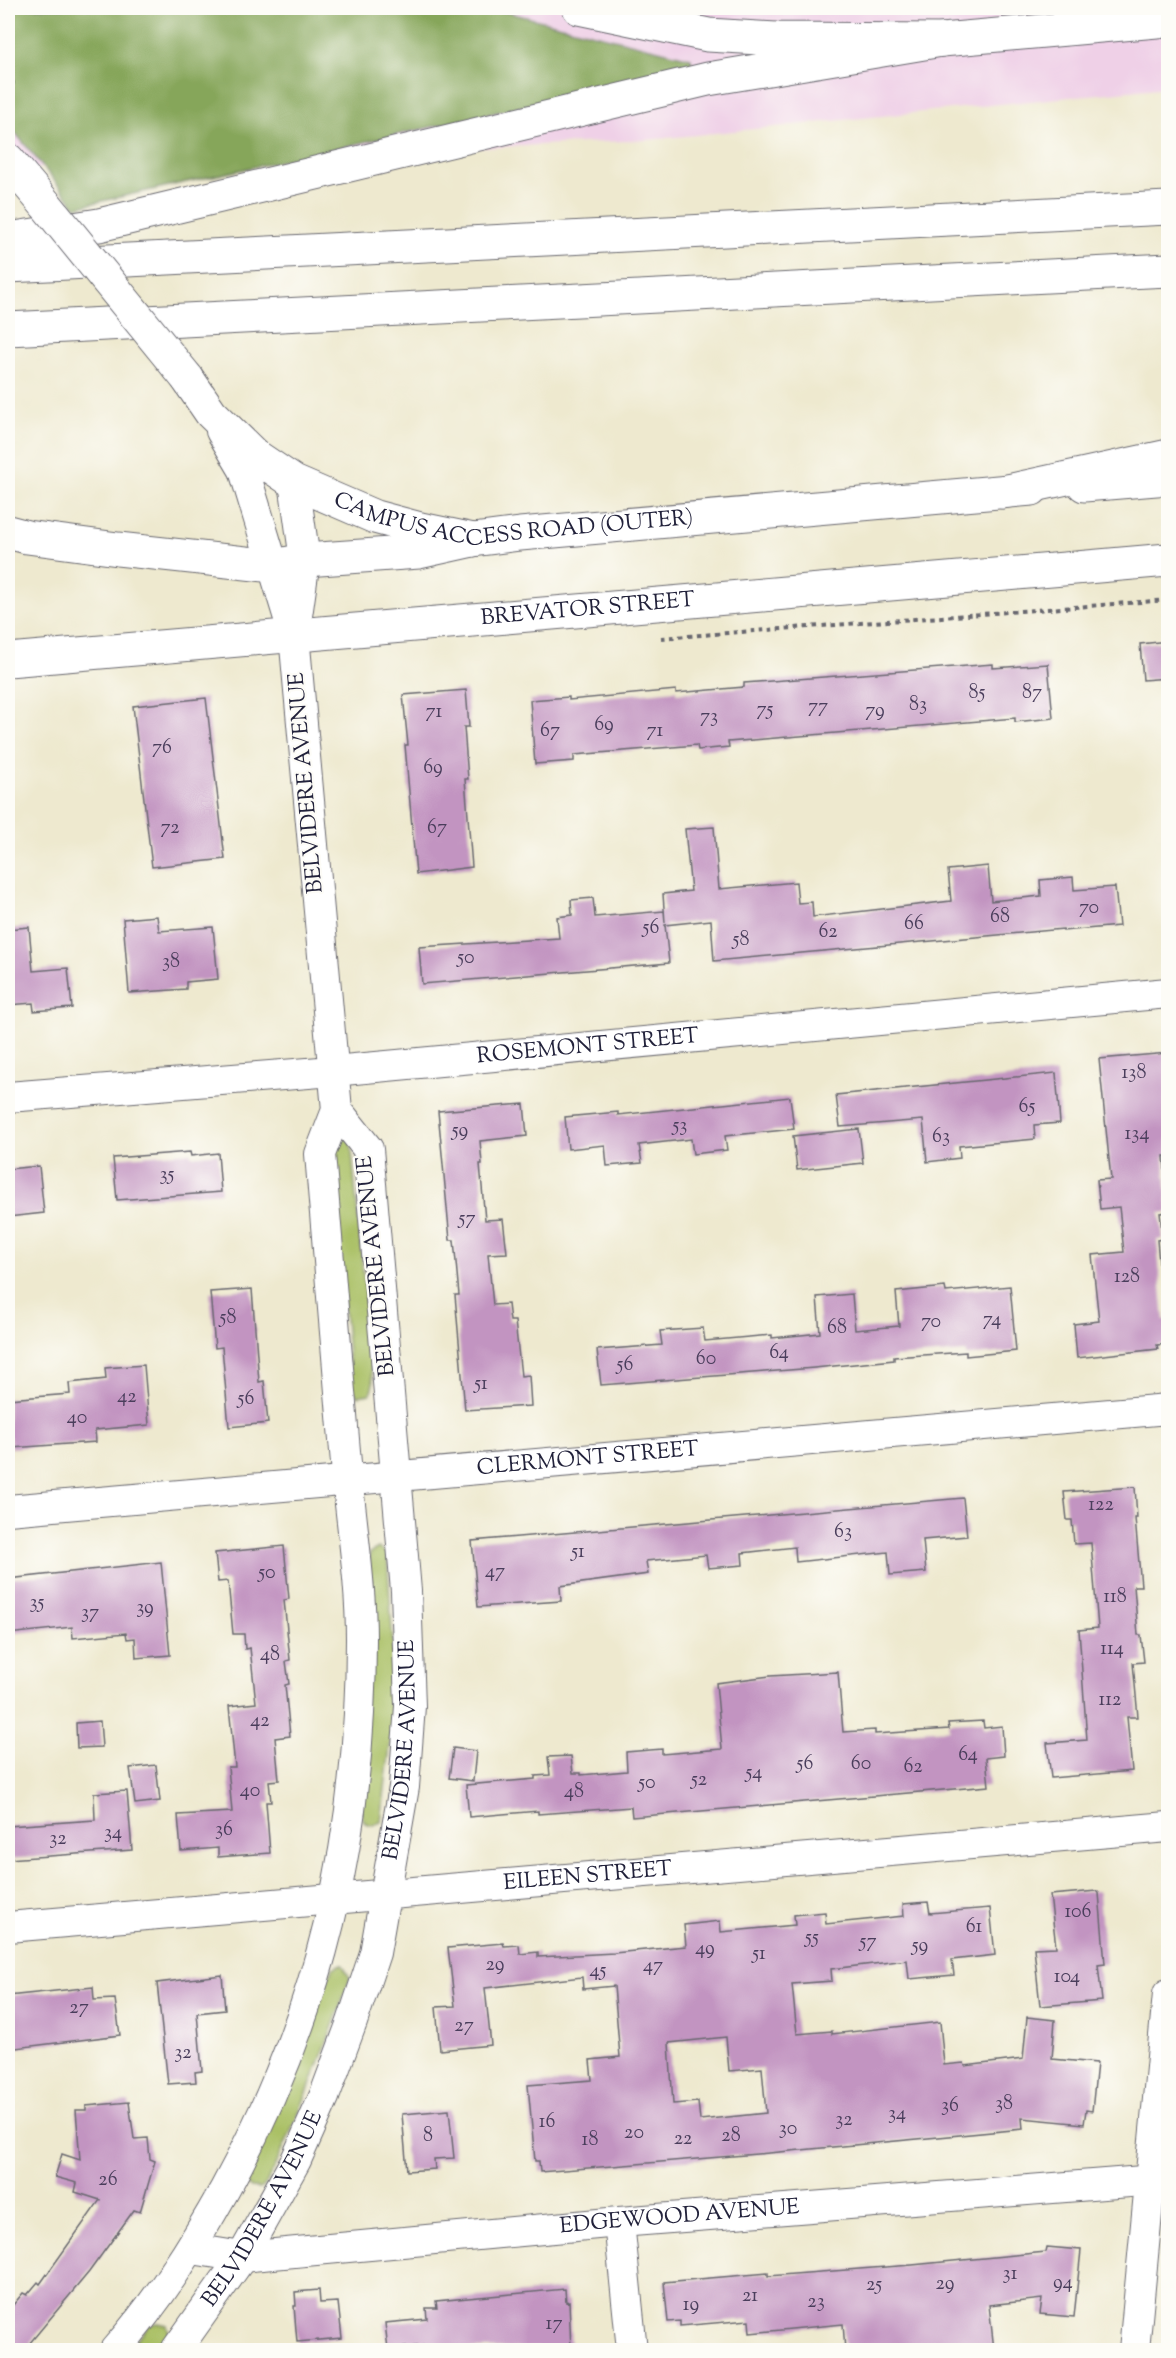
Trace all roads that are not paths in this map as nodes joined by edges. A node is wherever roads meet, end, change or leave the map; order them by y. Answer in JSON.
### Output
{"nodes":[{"id":1,"x":579,"y":8,"type":"edge"},
{"id":2,"x":1168,"y":20,"type":"edge"},
{"id":3,"x":942,"y":40,"type":"junction"},
{"id":4,"x":8,"y":160,"type":"edge"},
{"id":5,"x":1168,"y":208,"type":"edge"},
{"id":6,"x":8,"y":239,"type":"edge"},
{"id":7,"x":8,"y":266,"type":"edge"},
{"id":8,"x":1168,"y":270,"type":"edge"},
{"id":9,"x":8,"y":329,"type":"edge"},
{"id":10,"x":211,"y":413,"type":"junction"},
{"id":11,"x":1168,"y":456,"type":"edge"},
{"id":12,"x":1168,"y":478,"type":"edge"},
{"id":13,"x":294,"y":482,"type":"junction"},
{"id":14,"x":1003,"y":492,"type":"junction"},
{"id":15,"x":8,"y":532,"type":"edge"},
{"id":16,"x":474,"y":540,"type":"junction"},
{"id":17,"x":305,"y":560,"type":"junction"},
{"id":18,"x":1168,"y":560,"type":"edge"},
{"id":19,"x":274,"y":566,"type":"junction"},
{"id":20,"x":294,"y":635,"type":"junction"},
{"id":21,"x":8,"y":660,"type":"edge"},
{"id":22,"x":1168,"y":993,"type":"edge"},
{"id":23,"x":333,"y":1071,"type":"junction"},
{"id":24,"x":8,"y":1097,"type":"edge"},
{"id":25,"x":337,"y":1110,"type":"junction"},
{"id":26,"x":1168,"y":1409,"type":"edge"},
{"id":27,"x":397,"y":1476,"type":"junction"},
{"id":28,"x":348,"y":1481,"type":"junction"},
{"id":29,"x":8,"y":1510,"type":"edge"},
{"id":30,"x":1168,"y":1827,"type":"edge"},
{"id":31,"x":386,"y":1895,"type":"junction"},
{"id":32,"x":334,"y":1900,"type":"junction"},
{"id":33,"x":8,"y":1927,"type":"edge"},
{"id":34,"x":1168,"y":1994,"type":"edge"},
{"id":35,"x":1159,"y":2179,"type":"edge"},
{"id":36,"x":619,"y":2222,"type":"junction"},
{"id":37,"x":192,"y":2249,"type":"junction"},
{"id":38,"x":242,"y":2257,"type":"junction"},
{"id":39,"x":115,"y":2350,"type":"edge"},
{"id":40,"x":176,"y":2350,"type":"edge"},
{"id":41,"x":632,"y":2350,"type":"edge"},
{"id":42,"x":1134,"y":2350,"type":"edge"}],
"edges":[{"from":1,"to":3,"type":"main road"},
{"from":2,"to":3,"type":"main road"},
{"from":3,"to":6,"type":"main road"},
{"from":4,"to":10,"type":"main road","name":"CAMPUS ACCESS ROAD (OUTER)","bridge":true},
{"from":5,"to":7,"type":"main road"},
{"from":8,"to":9,"type":"main road"},
{"from":10,"to":13,"type":"main road","name":"CAMPUS ACCESS ROAD (OUTER)"},
{"from":10,"to":19,"type":"street","name":"BELVIDERE AVENUE"},
{"from":11,"to":14,"type":"main road"},
{"from":12,"to":14,"type":"main road","name":"CAMPUS ACCESS ROAD (OUTER)"},
{"from":13,"to":16,"type":"main road","name":"CAMPUS ACCESS ROAD (OUTER)"},
{"from":13,"to":17,"type":"street","name":"BELVIDERE AVENUE"},
{"from":14,"to":16,"type":"main road","name":"CAMPUS ACCESS ROAD (OUTER)"},
{"from":15,"to":19,"type":"main road"},
{"from":16,"to":17,"type":"main road"},
{"from":17,"to":19,"type":"main road"},
{"from":17,"to":20,"type":"street","name":"BELVIDERE AVENUE"},
{"from":18,"to":20,"type":"main road","name":"BREVATOR STREET"},
{"from":19,"to":20,"type":"street","name":"BELVIDERE AVENUE"},
{"from":20,"to":21,"type":"main road","name":"BREVATOR STREET"},
{"from":20,"to":23,"type":"street","name":"BELVIDERE AVENUE"},
{"from":22,"to":23,"type":"street","name":"ROSEMONT STREET"},
{"from":23,"to":24,"type":"street","name":"ROSEMONT STREET"},
{"from":23,"to":25,"type":"street","name":"BELVIDERE AVENUE"},
{"from":25,"to":27,"type":"street","name":"BELVIDERE AVENUE"},
{"from":25,"to":28,"type":"street","name":"BELVIDERE AVENUE"},
{"from":26,"to":27,"type":"street","name":"CLERMONT STREET"},
{"from":27,"to":28,"type":"street","name":"CLERMONT STREET"},
{"from":27,"to":31,"type":"street","name":"BELVIDERE AVENUE"},
{"from":28,"to":29,"type":"street","name":"CLERMONT STREET"},
{"from":28,"to":32,"type":"street","name":"BELVIDERE AVENUE"},
{"from":30,"to":31,"type":"street","name":"EILEEN STREET"},
{"from":31,"to":32,"type":"street","name":"EILEEN STREET"},
{"from":31,"to":38,"type":"street","name":"BELVIDERE AVENUE"},
{"from":32,"to":33,"type":"street","name":"EILEEN STREET"},
{"from":32,"to":37,"type":"street","name":"BELVIDERE AVENUE"},
{"from":34,"to":35,"type":"street"},
{"from":35,"to":36,"type":"street","name":"EDGEWOOD AVENUE"},
{"from":35,"to":42,"type":"street"},
{"from":36,"to":38,"type":"street","name":"EDGEWOOD AVENUE"},
{"from":36,"to":41,"type":"street"},
{"from":37,"to":38,"type":"street","name":"EDGEWOOD AVENUE"},
{"from":37,"to":39,"type":"street","name":"BELVIDERE AVENUE"},
{"from":38,"to":40,"type":"street","name":"BELVIDERE AVENUE"}]}
